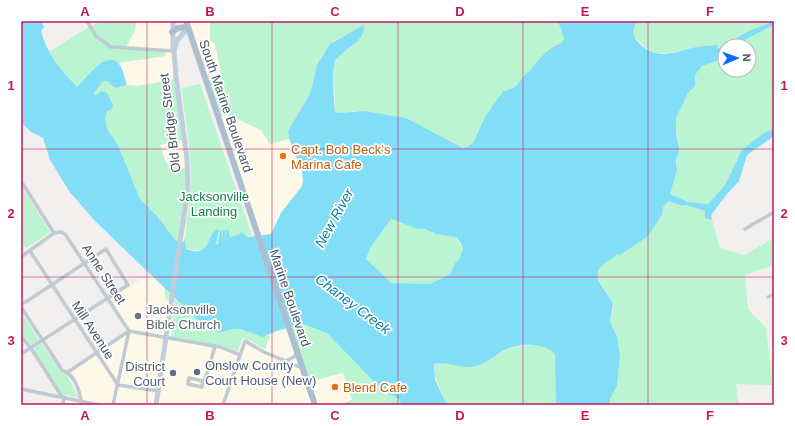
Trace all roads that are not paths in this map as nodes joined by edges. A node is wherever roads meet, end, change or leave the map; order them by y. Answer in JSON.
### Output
{"nodes":[{"id":1,"x":87,"y":21,"type":"edge"},
{"id":2,"x":173,"y":21,"type":"edge"},
{"id":3,"x":187,"y":24,"type":"edge"},
{"id":4,"x":172,"y":32,"type":"junction"},
{"id":5,"x":174,"y":52,"type":"junction"},
{"id":6,"x":21,"y":181,"type":"edge"},
{"id":7,"x":774,"y":212,"type":"edge"},
{"id":8,"x":253,"y":220,"type":"joint"},
{"id":9,"x":744,"y":229,"type":"dead end"},
{"id":10,"x":54,"y":233,"type":"junction"},
{"id":11,"x":30,"y":251,"type":"junction"},
{"id":12,"x":21,"y":256,"type":"edge"},
{"id":13,"x":85,"y":263,"type":"junction"},
{"id":14,"x":52,"y":284,"type":"junction"},
{"id":15,"x":774,"y":294,"type":"edge"},
{"id":16,"x":768,"y":297,"type":"dead end"},
{"id":17,"x":108,"y":298,"type":"junction"},
{"id":18,"x":21,"y":306,"type":"edge"},
{"id":19,"x":74,"y":320,"type":"junction"},
{"id":20,"x":129,"y":331,"type":"junction"},
{"id":21,"x":21,"y":337,"type":"edge"},
{"id":22,"x":167,"y":339,"type":"junction"},
{"id":23,"x":43,"y":341,"type":"junction"},
{"id":24,"x":215,"y":346,"type":"junction"},
{"id":25,"x":31,"y":348,"type":"junction"},
{"id":26,"x":297,"y":351,"type":"junction"},
{"id":27,"x":96,"y":353,"type":"junction"},
{"id":28,"x":21,"y":354,"type":"edge"},
{"id":29,"x":240,"y":355,"type":"junction"},
{"id":30,"x":285,"y":361,"type":"junction"},
{"id":31,"x":302,"y":368,"type":"junction"},
{"id":32,"x":68,"y":372,"type":"junction"},
{"id":33,"x":203,"y":381,"type":"dead end"},
{"id":34,"x":118,"y":385,"type":"junction"},
{"id":35,"x":55,"y":387,"type":"junction"},
{"id":36,"x":21,"y":389,"type":"edge"},
{"id":37,"x":159,"y":391,"type":"junction"},
{"id":38,"x":49,"y":394,"type":"junction"},
{"id":39,"x":63,"y":397,"type":"junction"},
{"id":40,"x":81,"y":403,"type":"edge"},
{"id":41,"x":63,"y":405,"type":"edge"},
{"id":42,"x":99,"y":405,"type":"edge"},
{"id":43,"x":113,"y":405,"type":"edge"},
{"id":44,"x":156,"y":405,"type":"edge"},
{"id":45,"x":223,"y":405,"type":"edge"},
{"id":46,"x":315,"y":405,"type":"edge"}],
"edges":[{"from":1,"to":5,"type":"street"},
{"from":2,"to":4,"type":"main road","name":"Old Bridge Street"},
{"from":3,"to":4,"type":"main road"},
{"from":3,"to":5,"type":"main road"},
{"from":3,"to":8,"type":"main road","name":"South Marine Boulevard"},
{"from":4,"to":5,"type":"main road","name":"Old Bridge Street"},
{"from":5,"to":22,"type":"main road","name":"Old Bridge Street"},
{"from":6,"to":10,"type":"street"},
{"from":7,"to":9,"type":"street"},
{"from":8,"to":26,"type":"main road","name":"Marine Boulevard"},
{"from":10,"to":11,"type":"street"},
{"from":10,"to":13,"type":"street","name":"Anne Street"},
{"from":11,"to":12,"type":"street"},
{"from":11,"to":14,"type":"street","name":"Mill Avenue"},
{"from":13,"to":14,"type":"street"},
{"from":13,"to":17,"type":"street","name":"Anne Street"},
{"from":13,"to":17,"type":"street"},
{"from":14,"to":18,"type":"street"},
{"from":14,"to":19,"type":"street","name":"Mill Avenue"},
{"from":15,"to":16,"type":"street"},
{"from":17,"to":19,"type":"street"},
{"from":17,"to":20,"type":"street","name":"Anne Street"},
{"from":18,"to":23,"type":"street"},
{"from":19,"to":23,"type":"street"},
{"from":19,"to":27,"type":"street","name":"Mill Avenue"},
{"from":20,"to":22,"type":"street"},
{"from":20,"to":27,"type":"street"},
{"from":20,"to":34,"type":"street"},
{"from":21,"to":25,"type":"street"},
{"from":22,"to":24,"type":"street"},
{"from":22,"to":37,"type":"main road","name":"Old Bridge Street"},
{"from":23,"to":25,"type":"street"},
{"from":23,"to":32,"type":"street"},
{"from":24,"to":29,"type":"street"},
{"from":24,"to":33,"type":"street"},
{"from":25,"to":28,"type":"street"},
{"from":25,"to":35,"type":"street"},
{"from":26,"to":30,"type":"street"},
{"from":26,"to":31,"type":"main road","name":"Marine Boulevard"},
{"from":27,"to":32,"type":"street"},
{"from":27,"to":34,"type":"street","name":"Mill Avenue"},
{"from":29,"to":30,"type":"street"},
{"from":29,"to":45,"type":"street"},
{"from":30,"to":31,"type":"street"},
{"from":31,"to":46,"type":"main road","name":"Marine Boulevard"},
{"from":32,"to":40,"type":"street"},
{"from":34,"to":37,"type":"street"},
{"from":34,"to":43,"type":"street"},
{"from":35,"to":38,"type":"street"},
{"from":35,"to":39,"type":"street"},
{"from":36,"to":38,"type":"street"},
{"from":37,"to":44,"type":"main road","name":"Old Bridge Street"},
{"from":38,"to":39,"type":"street"},
{"from":39,"to":40,"type":"street"},
{"from":39,"to":41,"type":"street"},
{"from":40,"to":42,"type":"street"}]}
